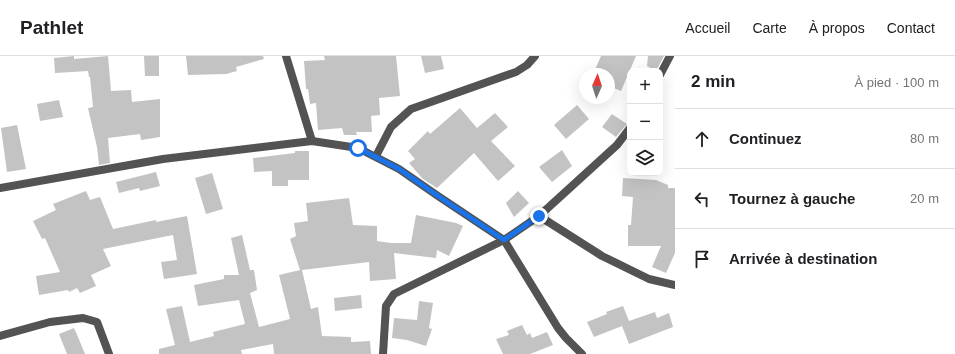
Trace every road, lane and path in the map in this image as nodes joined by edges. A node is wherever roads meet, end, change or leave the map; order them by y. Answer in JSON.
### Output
{"nodes":[{"id":1,"x":286,"y":56,"type":"edge"},
{"id":2,"x":535,"y":56,"type":"edge"},
{"id":3,"x":670,"y":56,"type":"edge"},
{"id":4,"x":663,"y":69,"type":"edge"},
{"id":5,"x":627,"y":132,"type":"edge"},
{"id":6,"x":312,"y":141,"type":"junction"},
{"id":7,"x":376,"y":156,"type":"junction"},
{"id":8,"x":0,"y":188,"type":"edge"},
{"id":9,"x":539,"y":216,"type":"junction"},
{"id":10,"x":504,"y":240,"type":"junction"},
{"id":11,"x":675,"y":285,"type":"edge"},
{"id":12,"x":0,"y":336,"type":"edge"},
{"id":13,"x":109,"y":354,"type":"edge"},
{"id":14,"x":383,"y":354,"type":"edge"},
{"id":15,"x":582,"y":354,"type":"edge"}],
"edges":[{"from":1,"to":6,"type":"street"},
{"from":2,"to":7,"type":"street"},
{"from":3,"to":4,"type":"street"},
{"from":5,"to":9,"type":"street"},
{"from":6,"to":7,"type":"street"},
{"from":6,"to":8,"type":"street"},
{"from":7,"to":10,"type":"street"},
{"from":9,"to":10,"type":"street"},
{"from":9,"to":11,"type":"street"},
{"from":10,"to":14,"type":"street"},
{"from":10,"to":15,"type":"street"},
{"from":12,"to":13,"type":"street"}]}
